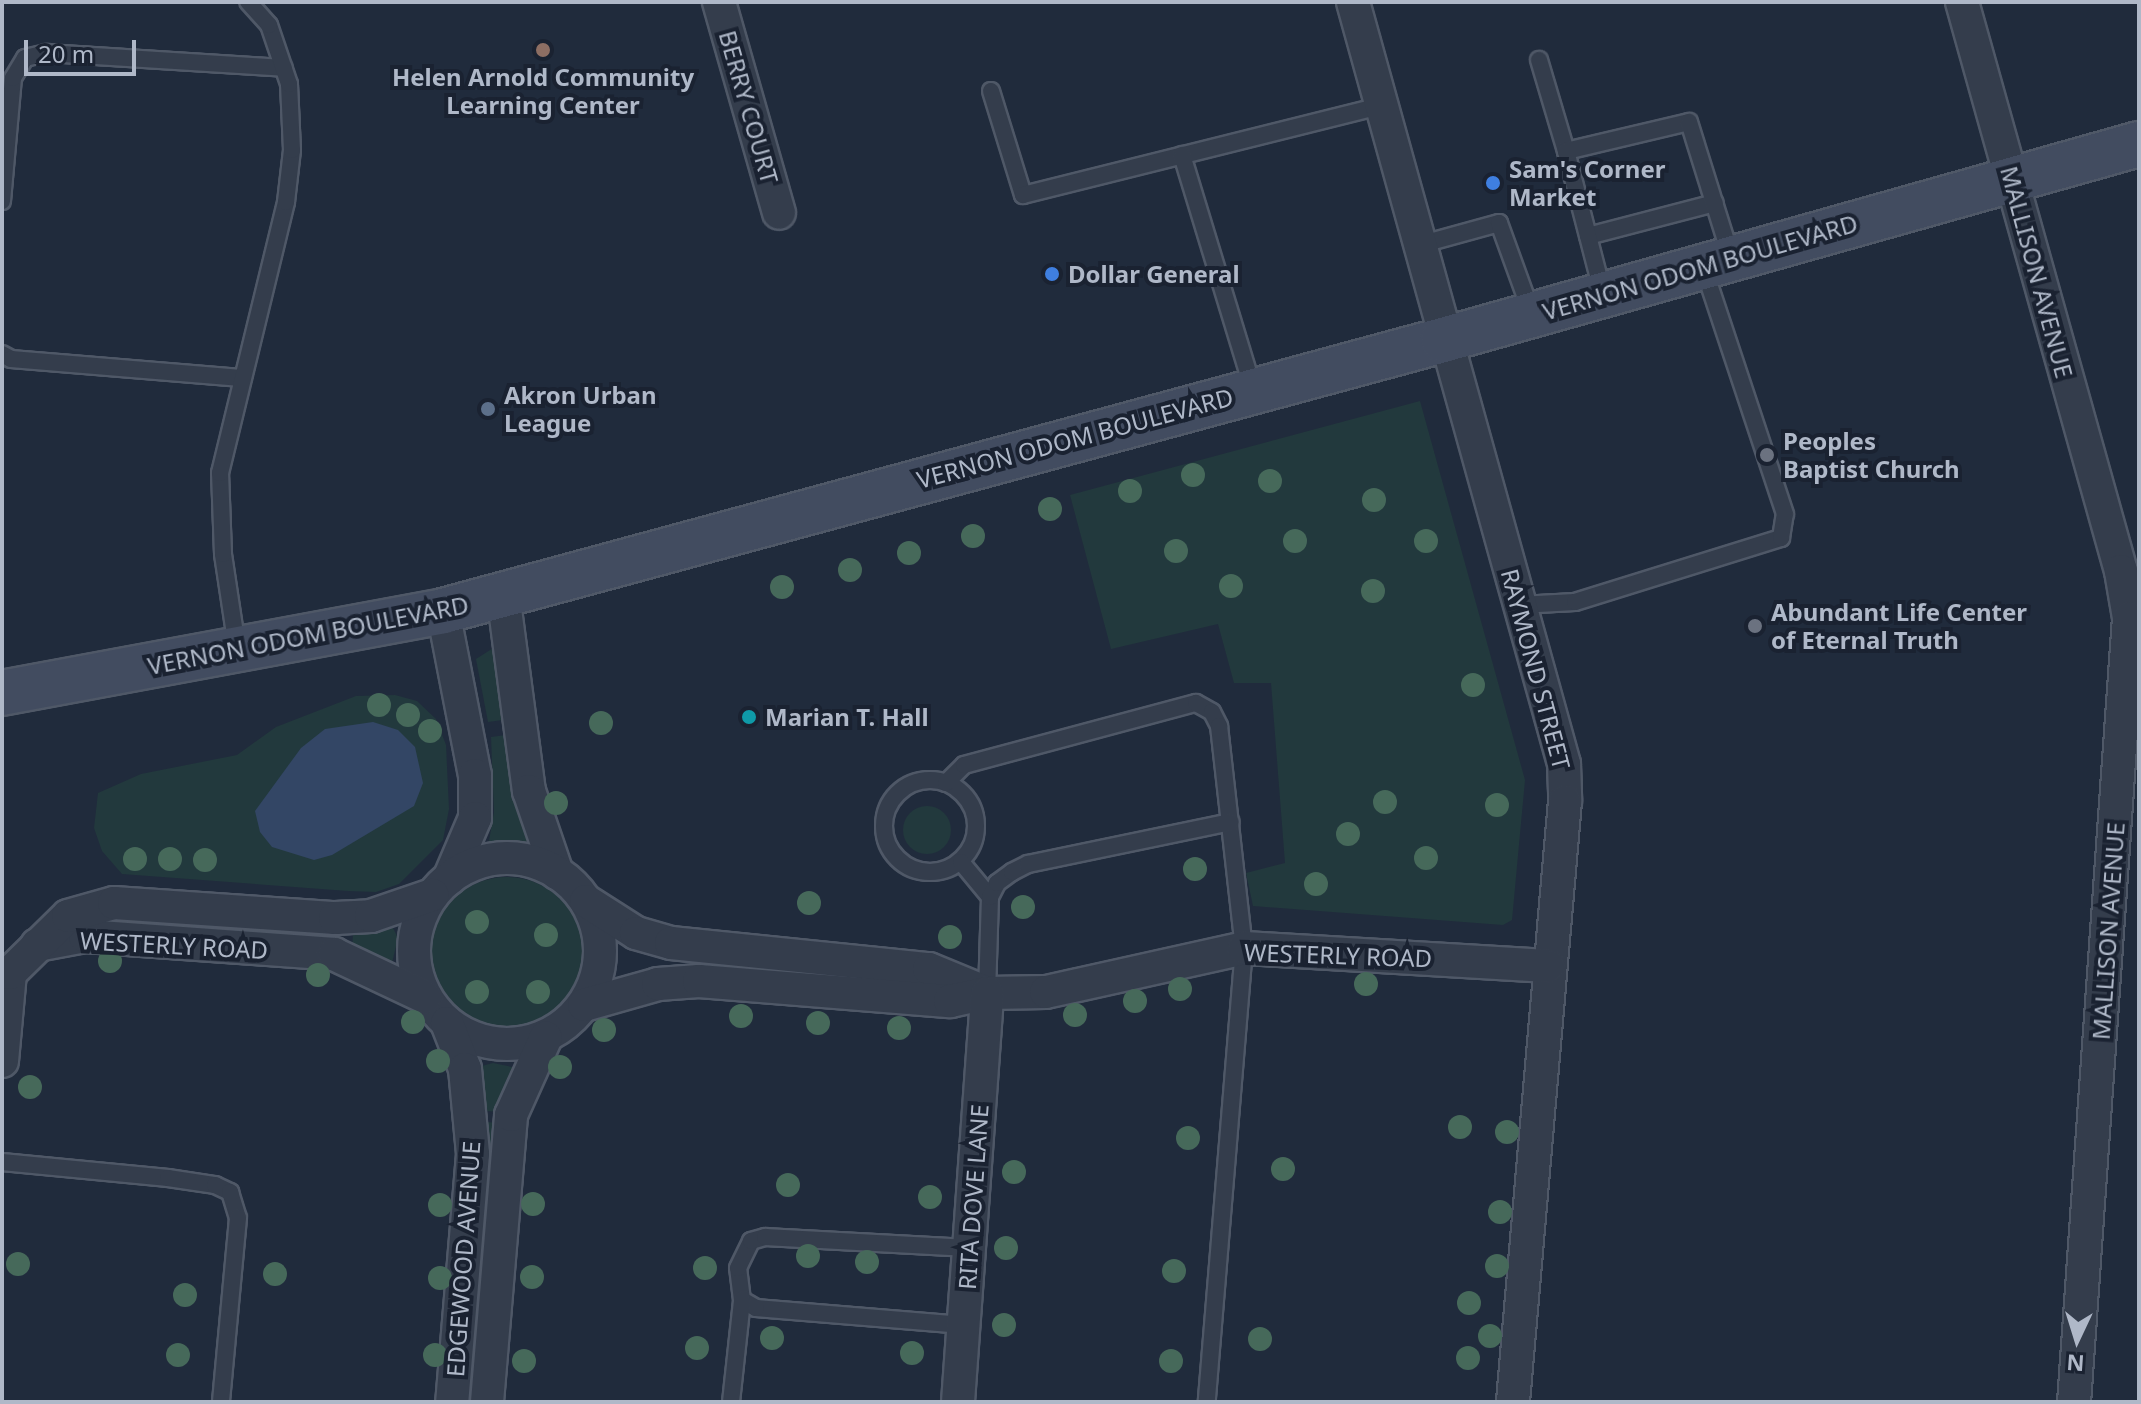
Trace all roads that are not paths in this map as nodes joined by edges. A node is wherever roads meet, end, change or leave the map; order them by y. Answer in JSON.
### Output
{"nodes":[{"id":1,"x":248,"y":2,"type":"edge"},
{"id":2,"x":719,"y":2,"type":"edge"},
{"id":3,"x":1353,"y":2,"type":"edge"},
{"id":4,"x":1962,"y":2,"type":"edge"},
{"id":5,"x":1539,"y":60,"type":"dead end"},
{"id":6,"x":284,"y":68,"type":"junction"},
{"id":7,"x":991,"y":91,"type":"dead end"},
{"id":8,"x":1381,"y":106,"type":"junction"},
{"id":9,"x":2139,"y":144,"type":"edge"},
{"id":10,"x":1566,"y":151,"type":"junction"},
{"id":11,"x":1182,"y":155,"type":"junction"},
{"id":12,"x":2011,"y":179,"type":"junction"},
{"id":13,"x":2,"y":201,"type":"edge"},
{"id":14,"x":1715,"y":203,"type":"junction"},
{"id":15,"x":779,"y":213,"type":"dead end"},
{"id":16,"x":1588,"y":236,"type":"junction"},
{"id":17,"x":1419,"y":245,"type":"junction"},
{"id":18,"x":1717,"y":262,"type":"junction"},
{"id":19,"x":1603,"y":295,"type":"junction"},
{"id":20,"x":1532,"y":315,"type":"junction"},
{"id":21,"x":1443,"y":340,"type":"junction"},
{"id":22,"x":2,"y":354,"type":"edge"},
{"id":23,"x":241,"y":378,"type":"junction"},
{"id":24,"x":1254,"y":390,"type":"junction"},
{"id":25,"x":503,"y":594,"type":"junction"},
{"id":26,"x":1519,"y":605,"type":"junction"},
{"id":27,"x":443,"y":611,"type":"junction"},
{"id":28,"x":237,"y":648,"type":"junction"},
{"id":29,"x":2,"y":693,"type":"edge"},
{"id":30,"x":946,"y":783,"type":"junction"},
{"id":31,"x":1231,"y":822,"type":"junction"},
{"id":32,"x":961,"y":862,"type":"junction"},
{"id":33,"x":557,"y":873,"type":"junction"},
{"id":34,"x":440,"y":887,"type":"junction"},
{"id":35,"x":990,"y":897,"type":"junction"},
{"id":36,"x":586,"y":901,"type":"junction"},
{"id":37,"x":37,"y":945,"type":"junction"},
{"id":38,"x":1244,"y":948,"type":"junction"},
{"id":39,"x":1548,"y":966,"type":"junction"},
{"id":40,"x":987,"y":993,"type":"junction"},
{"id":41,"x":425,"y":997,"type":"junction"},
{"id":42,"x":584,"y":1005,"type":"junction"},
{"id":43,"x":447,"y":1023,"type":"junction"},
{"id":44,"x":546,"y":1037,"type":"junction"},
{"id":45,"x":2,"y":1061,"type":"edge"},
{"id":46,"x":2,"y":1162,"type":"edge"},
{"id":47,"x":969,"y":1248,"type":"junction"},
{"id":48,"x":742,"y":1300,"type":"junction"},
{"id":49,"x":963,"y":1325,"type":"junction"},
{"id":50,"x":221,"y":1402,"type":"edge"},
{"id":51,"x":452,"y":1402,"type":"edge"},
{"id":52,"x":487,"y":1402,"type":"edge"},
{"id":53,"x":731,"y":1402,"type":"edge"},
{"id":54,"x":958,"y":1402,"type":"edge"},
{"id":55,"x":1207,"y":1402,"type":"edge"},
{"id":56,"x":1513,"y":1402,"type":"edge"},
{"id":57,"x":2074,"y":1402,"type":"edge"}],
"edges":[{"from":1,"to":6,"type":"lane"},
{"from":2,"to":15,"type":"street","name":"BERRY COURT"},
{"from":3,"to":8,"type":"street","name":"RAYMOND STREET"},
{"from":4,"to":12,"type":"street","name":"MALLISON AVENUE"},
{"from":5,"to":10,"type":"lane"},
{"from":6,"to":13,"type":"lane"},
{"from":6,"to":23,"type":"lane"},
{"from":7,"to":11,"type":"lane"},
{"from":8,"to":11,"type":"lane"},
{"from":8,"to":17,"type":"street","name":"RAYMOND STREET"},
{"from":9,"to":12,"type":"main road","name":"VERNON ODOM BOULEVARD"},
{"from":10,"to":14,"type":"lane"},
{"from":10,"to":16,"type":"lane"},
{"from":11,"to":24,"type":"lane"},
{"from":12,"to":18,"type":"main road","name":"VERNON ODOM BOULEVARD"},
{"from":12,"to":57,"type":"street","name":"MALLISON AVENUE"},
{"from":14,"to":16,"type":"lane"},
{"from":14,"to":18,"type":"lane"},
{"from":16,"to":19,"type":"lane"},
{"from":17,"to":20,"type":"lane"},
{"from":17,"to":21,"type":"street","name":"RAYMOND STREET"},
{"from":18,"to":19,"type":"main road","name":"VERNON ODOM BOULEVARD"},
{"from":18,"to":26,"type":"lane"},
{"from":19,"to":20,"type":"main road","name":"VERNON ODOM BOULEVARD"},
{"from":20,"to":21,"type":"main road","name":"VERNON ODOM BOULEVARD"},
{"from":21,"to":24,"type":"main road","name":"VERNON ODOM BOULEVARD"},
{"from":21,"to":26,"type":"street","name":"RAYMOND STREET"},
{"from":22,"to":23,"type":"lane"},
{"from":23,"to":28,"type":"lane"},
{"from":24,"to":25,"type":"main road","name":"VERNON ODOM BOULEVARD"},
{"from":25,"to":27,"type":"main road","name":"VERNON ODOM BOULEVARD"},
{"from":25,"to":33,"type":"street"},
{"from":26,"to":39,"type":"street","name":"RAYMOND STREET"},
{"from":27,"to":28,"type":"main road","name":"VERNON ODOM BOULEVARD"},
{"from":27,"to":34,"type":"street"},
{"from":28,"to":29,"type":"main road","name":"VERNON ODOM BOULEVARD"},
{"from":30,"to":31,"type":"lane"},
{"from":30,"to":32,"type":"lane"},
{"from":30,"to":32,"type":"lane"},
{"from":31,"to":35,"type":"lane"},
{"from":31,"to":38,"type":"lane"},
{"from":32,"to":35,"type":"lane"},
{"from":33,"to":34,"type":"street"},
{"from":33,"to":36,"type":"street"},
{"from":34,"to":37,"type":"street","name":"WESTERLY ROAD"},
{"from":34,"to":41,"type":"street"},
{"from":35,"to":40,"type":"lane"},
{"from":36,"to":40,"type":"street","name":"WESTERLY ROAD"},
{"from":36,"to":42,"type":"street"},
{"from":37,"to":41,"type":"street","name":"WESTERLY ROAD"},
{"from":37,"to":45,"type":"street"},
{"from":38,"to":39,"type":"street","name":"WESTERLY ROAD"},
{"from":38,"to":40,"type":"street","name":"WESTERLY ROAD"},
{"from":38,"to":55,"type":"lane"},
{"from":39,"to":56,"type":"street","name":"RAYMOND STREET"},
{"from":40,"to":42,"type":"street","name":"WESTERLY ROAD"},
{"from":40,"to":47,"type":"street","name":"RITA DOVE LANE"},
{"from":41,"to":43,"type":"street"},
{"from":42,"to":44,"type":"street"},
{"from":43,"to":44,"type":"street"},
{"from":43,"to":51,"type":"street","name":"EDGEWOOD AVENUE"},
{"from":44,"to":52,"type":"street","name":"EDGEWOOD AVENUE"},
{"from":46,"to":50,"type":"lane"},
{"from":47,"to":48,"type":"lane"},
{"from":47,"to":49,"type":"street","name":"RITA DOVE LANE"},
{"from":48,"to":49,"type":"lane"},
{"from":48,"to":53,"type":"lane"},
{"from":49,"to":54,"type":"street","name":"RITA DOVE LANE"}]}
